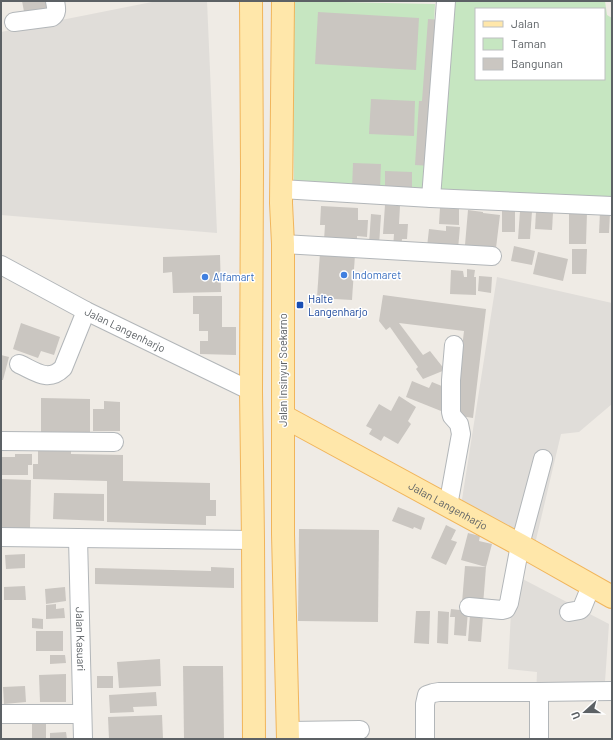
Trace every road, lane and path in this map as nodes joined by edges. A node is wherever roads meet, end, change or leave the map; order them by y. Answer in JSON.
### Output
{"nodes":[{"id":1,"x":55,"y":1,"type":"edge"},
{"id":2,"x":251,"y":1,"type":"edge"},
{"id":3,"x":283,"y":1,"type":"edge"},
{"id":4,"x":446,"y":1,"type":"edge"},
{"id":5,"x":14,"y":22,"type":"dead end"},
{"id":6,"x":252,"y":170,"type":"junction"},
{"id":7,"x":281,"y":187,"type":"junction"},
{"id":8,"x":431,"y":198,"type":"junction"},
{"id":9,"x":612,"y":206,"type":"edge"},
{"id":10,"x":252,"y":207,"type":"junction"},
{"id":11,"x":282,"y":244,"type":"junction"},
{"id":12,"x":492,"y":256,"type":"dead end"},
{"id":13,"x":1,"y":265,"type":"edge"},
{"id":14,"x":86,"y":311,"type":"junction"},
{"id":15,"x":454,"y":345,"type":"dead end"},
{"id":16,"x":18,"y":364,"type":"dead end"},
{"id":17,"x":251,"y":391,"type":"junction"},
{"id":18,"x":283,"y":416,"type":"junction"},
{"id":19,"x":1,"y":441,"type":"edge"},
{"id":20,"x":114,"y":442,"type":"dead end"},
{"id":21,"x":543,"y":459,"type":"dead end"},
{"id":22,"x":448,"y":506,"type":"junction"},
{"id":23,"x":1,"y":537,"type":"edge"},
{"id":24,"x":78,"y":538,"type":"junction"},
{"id":25,"x":253,"y":540,"type":"junction"},
{"id":26,"x":520,"y":545,"type":"junction"},
{"id":27,"x":591,"y":586,"type":"junction"},
{"id":28,"x":612,"y":597,"type":"edge"},
{"id":29,"x":468,"y":607,"type":"dead end"},
{"id":30,"x":569,"y":612,"type":"dead end"},
{"id":31,"x":612,"y":691,"type":"edge"},
{"id":32,"x":539,"y":692,"type":"junction"},
{"id":33,"x":1,"y":714,"type":"edge"},
{"id":34,"x":82,"y":714,"type":"junction"},
{"id":35,"x":360,"y":730,"type":"dead end"},
{"id":36,"x":288,"y":735,"type":"edge"},
{"id":37,"x":83,"y":739,"type":"edge"},
{"id":38,"x":254,"y":739,"type":"edge"},
{"id":39,"x":425,"y":739,"type":"edge"},
{"id":40,"x":539,"y":739,"type":"edge"}],
"edges":[{"from":1,"to":5,"type":"street"},
{"from":2,"to":6,"type":"main road"},
{"from":3,"to":7,"type":"main road","name":"Jalan Insinyur Soekarno"},
{"from":4,"to":8,"type":"street"},
{"from":6,"to":7,"type":"main road"},
{"from":6,"to":10,"type":"main road"},
{"from":7,"to":8,"type":"street"},
{"from":7,"to":10,"type":"main road"},
{"from":7,"to":11,"type":"main road","name":"Jalan Insinyur Soekarno"},
{"from":8,"to":9,"type":"street"},
{"from":10,"to":17,"type":"main road"},
{"from":11,"to":12,"type":"street"},
{"from":11,"to":18,"type":"main road","name":"Jalan Insinyur Soekarno"},
{"from":13,"to":14,"type":"street","name":"Jalan Langenharjo"},
{"from":14,"to":16,"type":"street"},
{"from":14,"to":17,"type":"street","name":"Jalan Langenharjo"},
{"from":15,"to":22,"type":"street"},
{"from":17,"to":25,"type":"main road"},
{"from":18,"to":22,"type":"main road","name":"Jalan Langenharjo"},
{"from":18,"to":36,"type":"main road","name":"Jalan Insinyur Soekarno"},
{"from":19,"to":20,"type":"street"},
{"from":21,"to":26,"type":"street"},
{"from":22,"to":26,"type":"main road","name":"Jalan Langenharjo"},
{"from":23,"to":24,"type":"street"},
{"from":24,"to":25,"type":"street"},
{"from":24,"to":34,"type":"street","name":"Jalan Kasuari"},
{"from":25,"to":38,"type":"main road"},
{"from":26,"to":27,"type":"main road","name":"Jalan Langenharjo"},
{"from":26,"to":29,"type":"street"},
{"from":27,"to":28,"type":"main road","name":"Jalan Langenharjo"},
{"from":27,"to":30,"type":"street"},
{"from":31,"to":32,"type":"street"},
{"from":32,"to":39,"type":"street"},
{"from":32,"to":40,"type":"street"},
{"from":33,"to":34,"type":"street"},
{"from":34,"to":37,"type":"street","name":"Jalan Kasuari"},
{"from":35,"to":36,"type":"street"}]}
